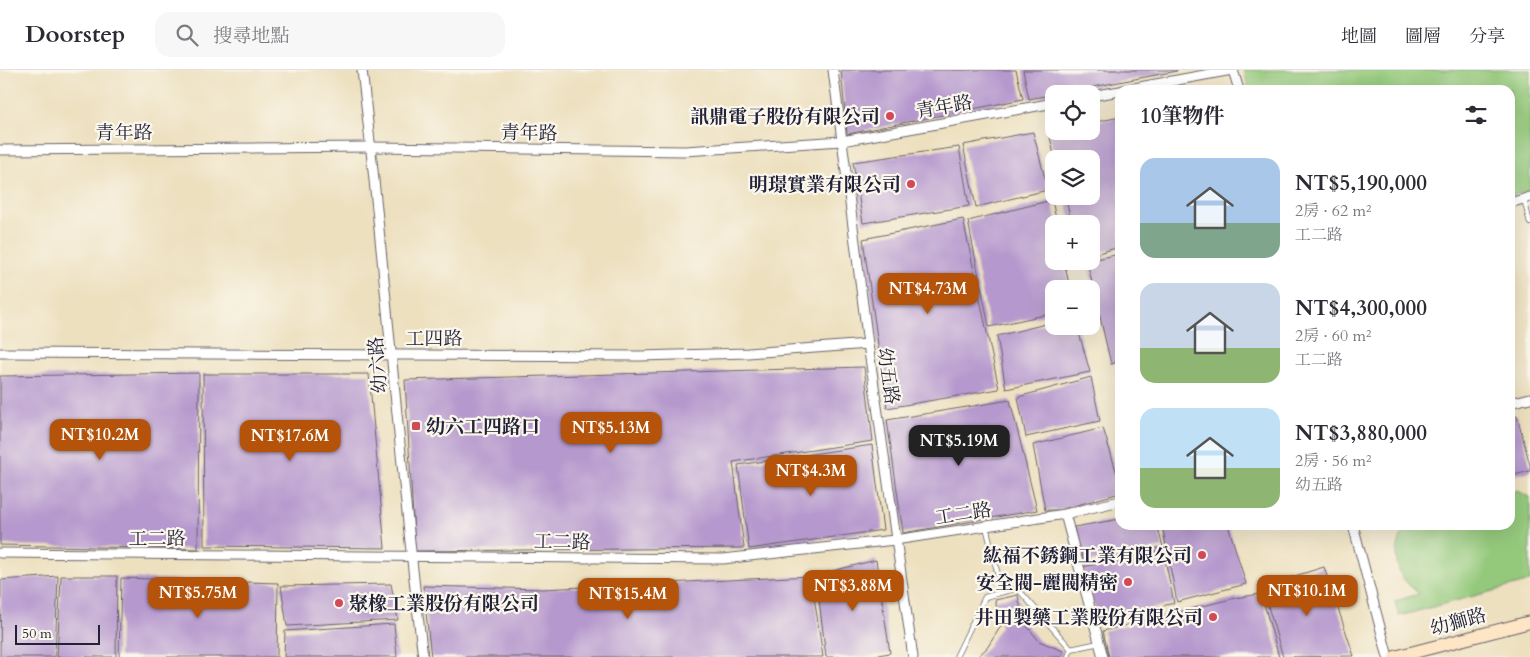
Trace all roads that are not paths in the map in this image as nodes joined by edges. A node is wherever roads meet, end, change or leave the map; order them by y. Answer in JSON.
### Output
{"nodes":[{"id":1,"x":362,"y":70,"type":"edge"},
{"id":2,"x":833,"y":70,"type":"edge"},
{"id":3,"x":1233,"y":70,"type":"edge"},
{"id":4,"x":1149,"y":85,"type":"edge"},
{"id":5,"x":1238,"y":85,"type":"edge"},
{"id":6,"x":1115,"y":91,"type":"edge"},
{"id":7,"x":1100,"y":94,"type":"edge"},
{"id":8,"x":1045,"y":105,"type":"edge"},
{"id":9,"x":842,"y":141,"type":"junction"},
{"id":10,"x":371,"y":147,"type":"junction"},
{"id":11,"x":0,"y":150,"type":"edge"},
{"id":12,"x":1527,"y":198,"type":"edge"},
{"id":13,"x":1515,"y":202,"type":"edge"},
{"id":14,"x":1530,"y":224,"type":"edge"},
{"id":15,"x":868,"y":344,"type":"junction"},
{"id":16,"x":0,"y":353,"type":"edge"},
{"id":17,"x":392,"y":354,"type":"junction"},
{"id":18,"x":1530,"y":398,"type":"edge"},
{"id":19,"x":1515,"y":402,"type":"edge"},
{"id":20,"x":1115,"y":501,"type":"edge"},
{"id":21,"x":1064,"y":514,"type":"junction"},
{"id":22,"x":986,"y":526,"type":"junction"},
{"id":23,"x":1354,"y":530,"type":"edge"},
{"id":24,"x":896,"y":540,"type":"junction"},
{"id":25,"x":0,"y":553,"type":"edge"},
{"id":26,"x":410,"y":556,"type":"junction"},
{"id":27,"x":1002,"y":592,"type":"junction"},
{"id":28,"x":1530,"y":622,"type":"edge"},
{"id":29,"x":1099,"y":643,"type":"junction"},
{"id":30,"x":1071,"y":649,"type":"junction"},
{"id":31,"x":423,"y":657,"type":"edge"},
{"id":32,"x":913,"y":657,"type":"edge"},
{"id":33,"x":956,"y":657,"type":"edge"},
{"id":34,"x":1068,"y":657,"type":"edge"},
{"id":35,"x":1103,"y":657,"type":"edge"},
{"id":36,"x":1388,"y":657,"type":"edge"},
{"id":37,"x":1395,"y":657,"type":"edge"}],
"edges":[{"from":1,"to":10,"type":"street","name":"幼六路"},
{"from":2,"to":9,"type":"street","name":"幼五路"},
{"from":3,"to":4,"type":"street"},
{"from":3,"to":5,"type":"street"},
{"from":6,"to":7,"type":"street"},
{"from":8,"to":9,"type":"street","name":"青年路"},
{"from":9,"to":10,"type":"street","name":"青年路"},
{"from":9,"to":15,"type":"street","name":"幼五路"},
{"from":10,"to":11,"type":"street","name":"青年路"},
{"from":10,"to":17,"type":"street","name":"幼六路"},
{"from":12,"to":13,"type":"street"},
{"from":12,"to":14,"type":"lane"},
{"from":15,"to":17,"type":"street","name":"工四路"},
{"from":15,"to":24,"type":"street","name":"幼五路"},
{"from":16,"to":17,"type":"street","name":"工四路"},
{"from":17,"to":26,"type":"street","name":"幼六路"},
{"from":18,"to":19,"type":"street"},
{"from":20,"to":21,"type":"street","name":"工二路"},
{"from":21,"to":22,"type":"street","name":"工二路"},
{"from":21,"to":29,"type":"street"},
{"from":22,"to":24,"type":"street","name":"工二路"},
{"from":22,"to":27,"type":"lane"},
{"from":23,"to":36,"type":"street"},
{"from":24,"to":26,"type":"street","name":"工二路"},
{"from":24,"to":32,"type":"street","name":"幼五路"},
{"from":25,"to":26,"type":"street","name":"工二路"},
{"from":26,"to":31,"type":"street","name":"幼六路"},
{"from":27,"to":30,"type":"lane"},
{"from":27,"to":33,"type":"lane"},
{"from":28,"to":37,"type":"street","name":"幼獅路"},
{"from":29,"to":30,"type":"lane"},
{"from":29,"to":35,"type":"street"},
{"from":30,"to":34,"type":"lane"}]}
